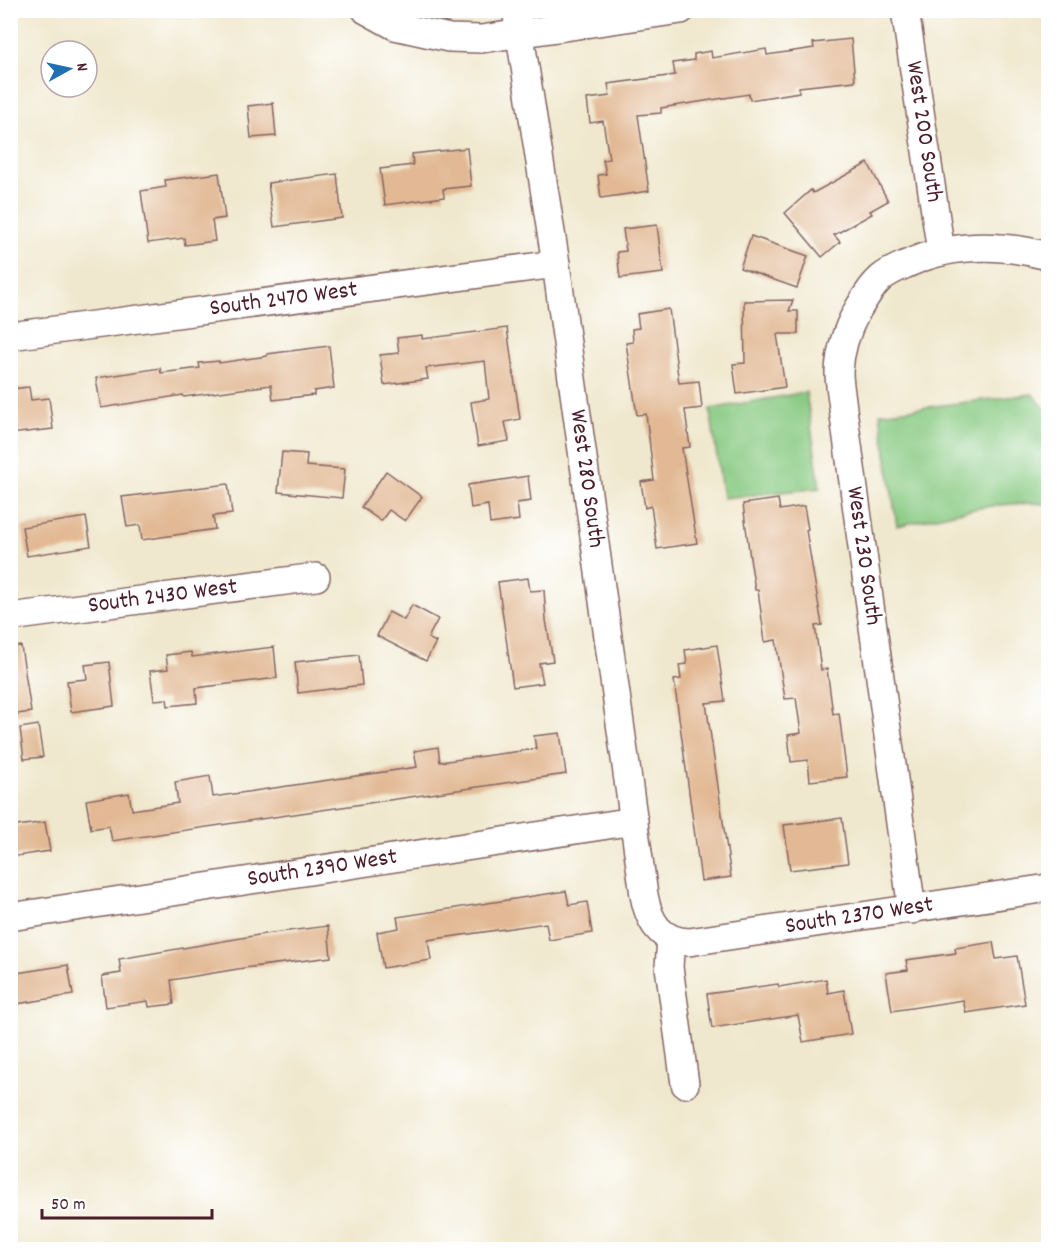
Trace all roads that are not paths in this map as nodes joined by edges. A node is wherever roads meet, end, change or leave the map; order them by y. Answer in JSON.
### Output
{"nodes":[{"id":1,"x":366,"y":10,"type":"edge"},
{"id":2,"x":681,"y":10,"type":"edge"},
{"id":3,"x":905,"y":10,"type":"edge"},
{"id":4,"x":518,"y":22,"type":"edge"},
{"id":5,"x":941,"y":252,"type":"junction"},
{"id":6,"x":1048,"y":256,"type":"edge"},
{"id":7,"x":556,"y":264,"type":"junction"},
{"id":8,"x":10,"y":336,"type":"edge"},
{"id":9,"x":316,"y":577,"type":"dead end"},
{"id":10,"x":10,"y":618,"type":"edge"},
{"id":11,"x":634,"y":821,"type":"junction"},
{"id":12,"x":1048,"y":888,"type":"edge"},
{"id":13,"x":912,"y":910,"type":"junction"},
{"id":14,"x":10,"y":917,"type":"edge"},
{"id":15,"x":671,"y":939,"type":"junction"},
{"id":16,"x":686,"y":1084,"type":"dead end"}],
"edges":[{"from":1,"to":4,"type":"street"},
{"from":2,"to":4,"type":"street"},
{"from":3,"to":5,"type":"street","name":"West 200 South"},
{"from":4,"to":7,"type":"street","name":"West 280 South"},
{"from":5,"to":6,"type":"street","name":"West 230 South"},
{"from":5,"to":13,"type":"street","name":"West 230 South"},
{"from":7,"to":8,"type":"street","name":"South 2470 West"},
{"from":7,"to":11,"type":"street","name":"West 280 South"},
{"from":9,"to":10,"type":"street","name":"South 2430 West"},
{"from":11,"to":14,"type":"street","name":"South 2390 West"},
{"from":11,"to":15,"type":"street","name":"West 280 South"},
{"from":12,"to":13,"type":"street","name":"South 2370 West"},
{"from":13,"to":15,"type":"street","name":"South 2370 West"},
{"from":15,"to":16,"type":"street"}]}
